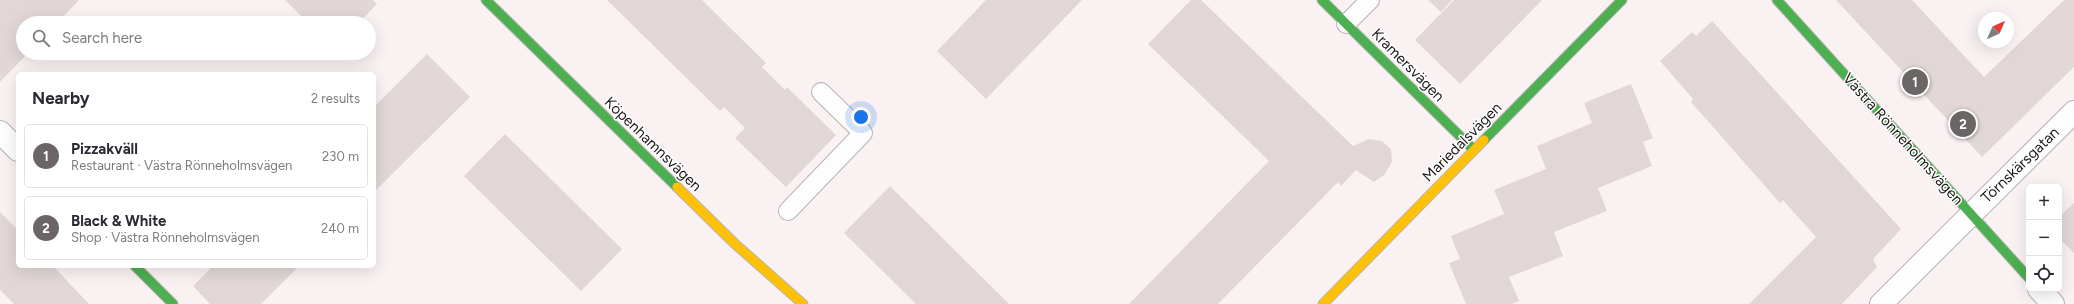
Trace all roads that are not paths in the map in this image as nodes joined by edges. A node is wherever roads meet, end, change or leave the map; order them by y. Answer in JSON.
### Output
{"nodes":[{"id":1,"x":486,"y":0,"type":"edge"},
{"id":2,"x":1370,"y":0,"type":"edge"},
{"id":3,"x":1622,"y":0,"type":"edge"},
{"id":4,"x":1777,"y":0,"type":"edge"},
{"id":5,"x":1332,"y":3,"type":"edge"},
{"id":6,"x":1346,"y":24,"type":"junction"},
{"id":7,"x":821,"y":92,"type":"dead end"},
{"id":8,"x":2074,"y":112,"type":"edge"},
{"id":9,"x":0,"y":132,"type":"edge"},
{"id":10,"x":16,"y":148,"type":"edge"},
{"id":11,"x":1474,"y":150,"type":"junction"},
{"id":12,"x":788,"y":211,"type":"dead end"},
{"id":13,"x":1970,"y":214,"type":"junction"},
{"id":14,"x":137,"y":268,"type":"edge"},
{"id":15,"x":2026,"y":275,"type":"edge"},
{"id":16,"x":2042,"y":292,"type":"edge"},
{"id":17,"x":173,"y":304,"type":"edge"},
{"id":18,"x":803,"y":304,"type":"edge"},
{"id":19,"x":1323,"y":304,"type":"edge"},
{"id":20,"x":1881,"y":304,"type":"edge"},
{"id":21,"x":2053,"y":304,"type":"edge"}],
"edges":[{"from":1,"to":18,"type":"street","name":"Köpenhamnsvägen"},
{"from":2,"to":6,"type":"lane"},
{"from":3,"to":11,"type":"street","name":"Mariedalsvägen"},
{"from":4,"to":13,"type":"street","name":"Västra Rönneholmsvägen"},
{"from":5,"to":6,"type":"street","name":"Kramersvägen"},
{"from":6,"to":11,"type":"street","name":"Kramersvägen"},
{"from":7,"to":12,"type":"lane"},
{"from":8,"to":13,"type":"street","name":"Törnskärsgatan"},
{"from":9,"to":10,"type":"street"},
{"from":11,"to":19,"type":"street","name":"Mariedalsvägen"},
{"from":13,"to":15,"type":"street","name":"Västra Rönneholmsvägen"},
{"from":13,"to":20,"type":"street","name":"Törnskärsgatan"},
{"from":14,"to":17,"type":"street"},
{"from":16,"to":21,"type":"street"}]}
